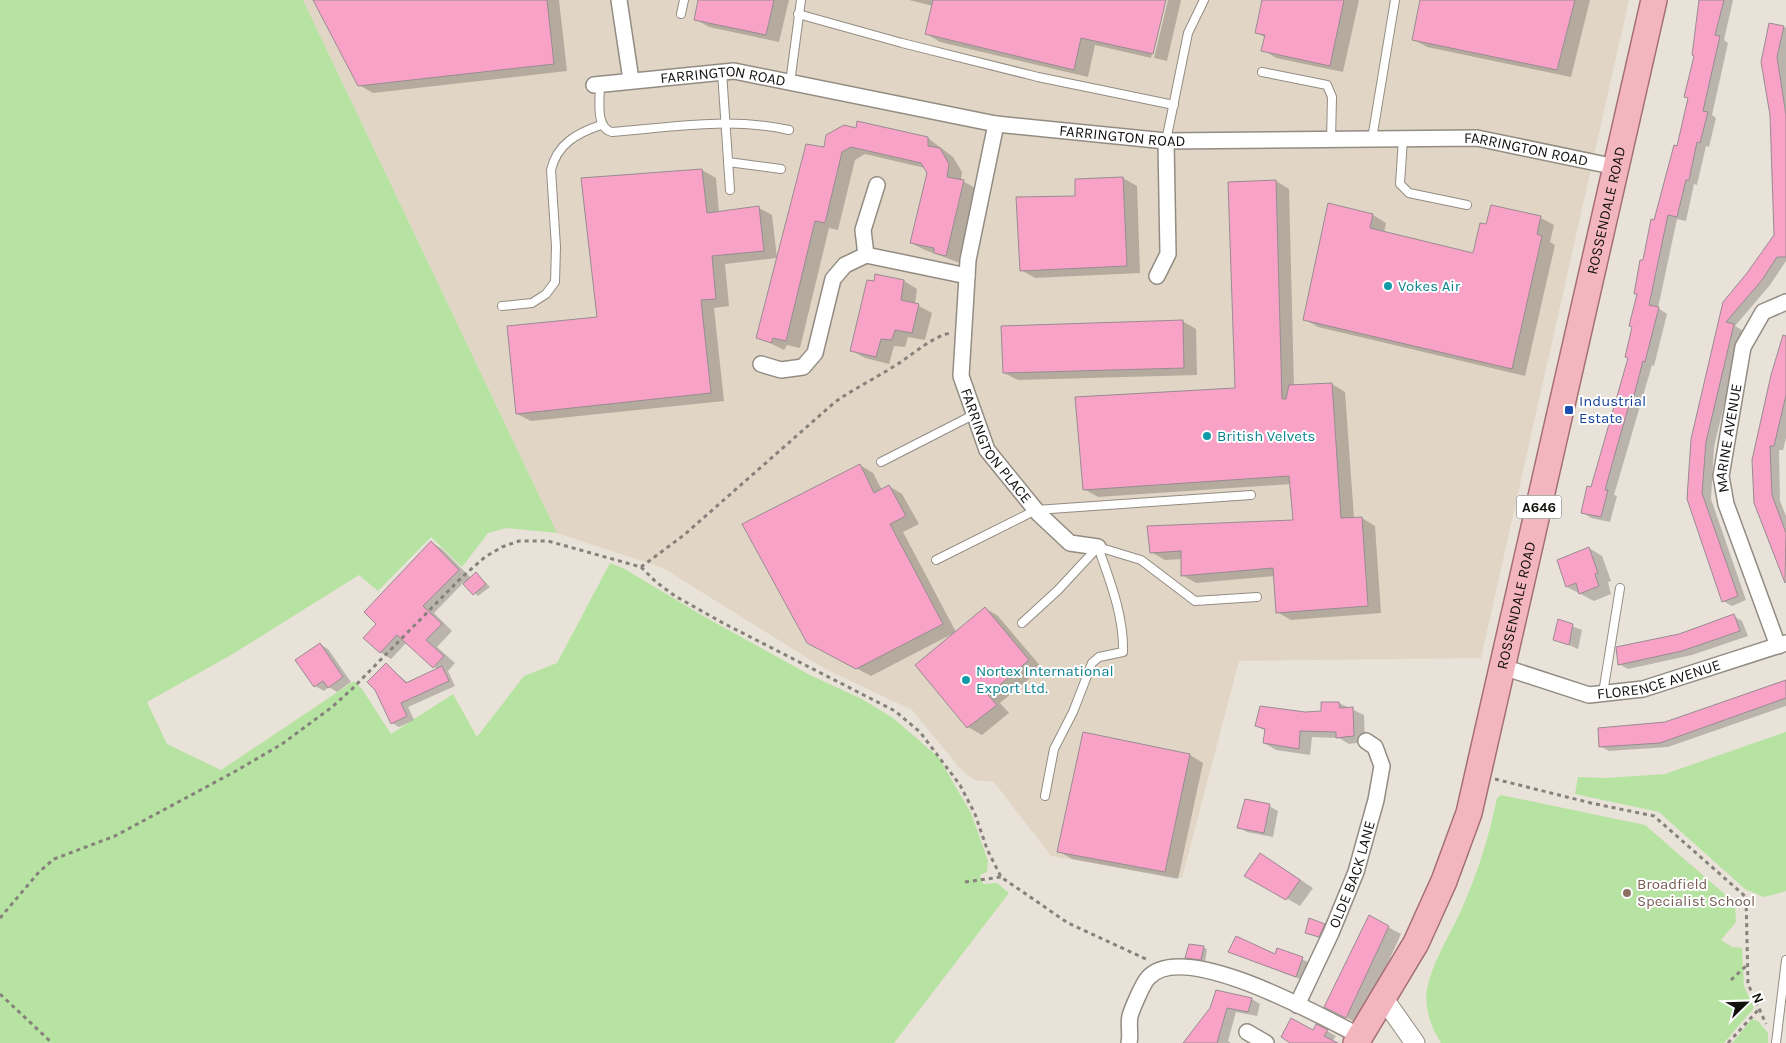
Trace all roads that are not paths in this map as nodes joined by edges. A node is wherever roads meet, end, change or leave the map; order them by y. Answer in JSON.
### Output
{"nodes":[{"id":1,"x":619,"y":0,"type":"edge"},
{"id":2,"x":684,"y":0,"type":"edge"},
{"id":3,"x":801,"y":0,"type":"edge"},
{"id":4,"x":1204,"y":0,"type":"edge"},
{"id":5,"x":1395,"y":0,"type":"edge"},
{"id":6,"x":1654,"y":0,"type":"edge"},
{"id":7,"x":681,"y":14,"type":"dead end"},
{"id":8,"x":798,"y":14,"type":"junction"},
{"id":9,"x":722,"y":72,"type":"junction"},
{"id":10,"x":1262,"y":72,"type":"dead end"},
{"id":11,"x":632,"y":80,"type":"junction"},
{"id":12,"x":790,"y":82,"type":"junction"},
{"id":13,"x":597,"y":84,"type":"joint"},
{"id":14,"x":1174,"y":105,"type":"junction"},
{"id":15,"x":724,"y":122,"type":"junction"},
{"id":16,"x":996,"y":124,"type":"junction"},
{"id":17,"x":601,"y":125,"type":"junction"},
{"id":18,"x":789,"y":130,"type":"dead end"},
{"id":19,"x":1372,"y":139,"type":"junction"},
{"id":20,"x":1403,"y":139,"type":"junction"},
{"id":21,"x":1331,"y":140,"type":"junction"},
{"id":22,"x":1166,"y":141,"type":"junction"},
{"id":23,"x":728,"y":162,"type":"junction"},
{"id":24,"x":1616,"y":167,"type":"junction"},
{"id":25,"x":781,"y":169,"type":"dead end"},
{"id":26,"x":877,"y":185,"type":"dead end"},
{"id":27,"x":730,"y":190,"type":"dead end"},
{"id":28,"x":1467,"y":205,"type":"dead end"},
{"id":29,"x":866,"y":255,"type":"junction"},
{"id":30,"x":967,"y":276,"type":"junction"},
{"id":31,"x":1157,"y":276,"type":"dead end"},
{"id":32,"x":1786,"y":302,"type":"edge"},
{"id":33,"x":502,"y":306,"type":"dead end"},
{"id":34,"x":761,"y":364,"type":"dead end"},
{"id":35,"x":974,"y":414,"type":"junction"},
{"id":36,"x":881,"y":462,"type":"dead end"},
{"id":37,"x":1251,"y":495,"type":"dead end"},
{"id":38,"x":1036,"y":510,"type":"junction"},
{"id":39,"x":1098,"y":547,"type":"junction"},
{"id":40,"x":936,"y":560,"type":"dead end"},
{"id":41,"x":1620,"y":588,"type":"dead end"},
{"id":42,"x":1257,"y":597,"type":"dead end"},
{"id":43,"x":1022,"y":623,"type":"dead end"},
{"id":44,"x":1782,"y":645,"type":"edge"},
{"id":45,"x":1503,"y":667,"type":"junction"},
{"id":46,"x":1603,"y":694,"type":"junction"},
{"id":47,"x":1366,"y":741,"type":"dead end"},
{"id":48,"x":1045,"y":796,"type":"dead end"},
{"id":49,"x":1786,"y":960,"type":"edge"},
{"id":50,"x":1384,"y":1000,"type":"junction"},
{"id":51,"x":1297,"y":1005,"type":"junction"},
{"id":52,"x":1247,"y":1032,"type":"dead end"},
{"id":53,"x":1358,"y":1039,"type":"edge"},
{"id":54,"x":1129,"y":1043,"type":"edge"},
{"id":55,"x":1266,"y":1043,"type":"edge"},
{"id":56,"x":1415,"y":1043,"type":"edge"},
{"id":57,"x":1776,"y":1043,"type":"edge"}],
"edges":[{"from":1,"to":11,"type":"street"},
{"from":2,"to":7,"type":"lane"},
{"from":3,"to":8,"type":"lane"},
{"from":4,"to":14,"type":"lane"},
{"from":5,"to":19,"type":"lane"},
{"from":6,"to":24,"type":"highway","name":"ROSSENDALE ROAD","number":"A646"},
{"from":8,"to":12,"type":"lane"},
{"from":8,"to":14,"type":"lane"},
{"from":9,"to":11,"type":"street","name":"FARRINGTON ROAD"},
{"from":9,"to":12,"type":"street","name":"FARRINGTON ROAD"},
{"from":9,"to":15,"type":"lane"},
{"from":10,"to":21,"type":"lane"},
{"from":11,"to":13,"type":"street","name":"FARRINGTON ROAD"},
{"from":12,"to":16,"type":"street","name":"FARRINGTON ROAD"},
{"from":13,"to":17,"type":"lane"},
{"from":14,"to":22,"type":"lane"},
{"from":15,"to":17,"type":"lane"},
{"from":15,"to":18,"type":"lane"},
{"from":15,"to":23,"type":"lane"},
{"from":16,"to":22,"type":"street","name":"FARRINGTON ROAD"},
{"from":16,"to":30,"type":"street","name":"FARRINGTON PLACE"},
{"from":17,"to":33,"type":"lane"},
{"from":19,"to":20,"type":"street","name":"FARRINGTON ROAD"},
{"from":19,"to":21,"type":"street","name":"FARRINGTON ROAD"},
{"from":20,"to":24,"type":"street","name":"FARRINGTON ROAD"},
{"from":20,"to":28,"type":"lane"},
{"from":21,"to":22,"type":"street","name":"FARRINGTON ROAD"},
{"from":22,"to":31,"type":"street"},
{"from":23,"to":25,"type":"lane"},
{"from":23,"to":27,"type":"lane"},
{"from":24,"to":45,"type":"highway","name":"ROSSENDALE ROAD","number":"A646"},
{"from":26,"to":29,"type":"street"},
{"from":29,"to":30,"type":"street"},
{"from":29,"to":34,"type":"street"},
{"from":30,"to":35,"type":"street","name":"FARRINGTON PLACE"},
{"from":32,"to":44,"type":"street","name":"MARINE AVENUE"},
{"from":35,"to":36,"type":"lane"},
{"from":35,"to":38,"type":"street","name":"FARRINGTON PLACE"},
{"from":37,"to":38,"type":"lane"},
{"from":38,"to":39,"type":"street","name":"FARRINGTON PLACE"},
{"from":38,"to":40,"type":"lane"},
{"from":39,"to":42,"type":"lane"},
{"from":39,"to":43,"type":"lane"},
{"from":39,"to":48,"type":"lane"},
{"from":41,"to":46,"type":"lane"},
{"from":44,"to":46,"type":"street","name":"FLORENCE AVENUE"},
{"from":45,"to":46,"type":"street","name":"FLORENCE AVENUE"},
{"from":45,"to":50,"type":"highway","name":"ROSSENDALE ROAD","number":"A646"},
{"from":47,"to":51,"type":"street","name":"OLDE BACK LANE"},
{"from":49,"to":57,"type":"lane"},
{"from":50,"to":53,"type":"highway","name":"ROSSENDALE ROAD","number":"A646"},
{"from":50,"to":56,"type":"street"},
{"from":51,"to":53,"type":"street"},
{"from":51,"to":54,"type":"street"},
{"from":52,"to":55,"type":"street"}]}
